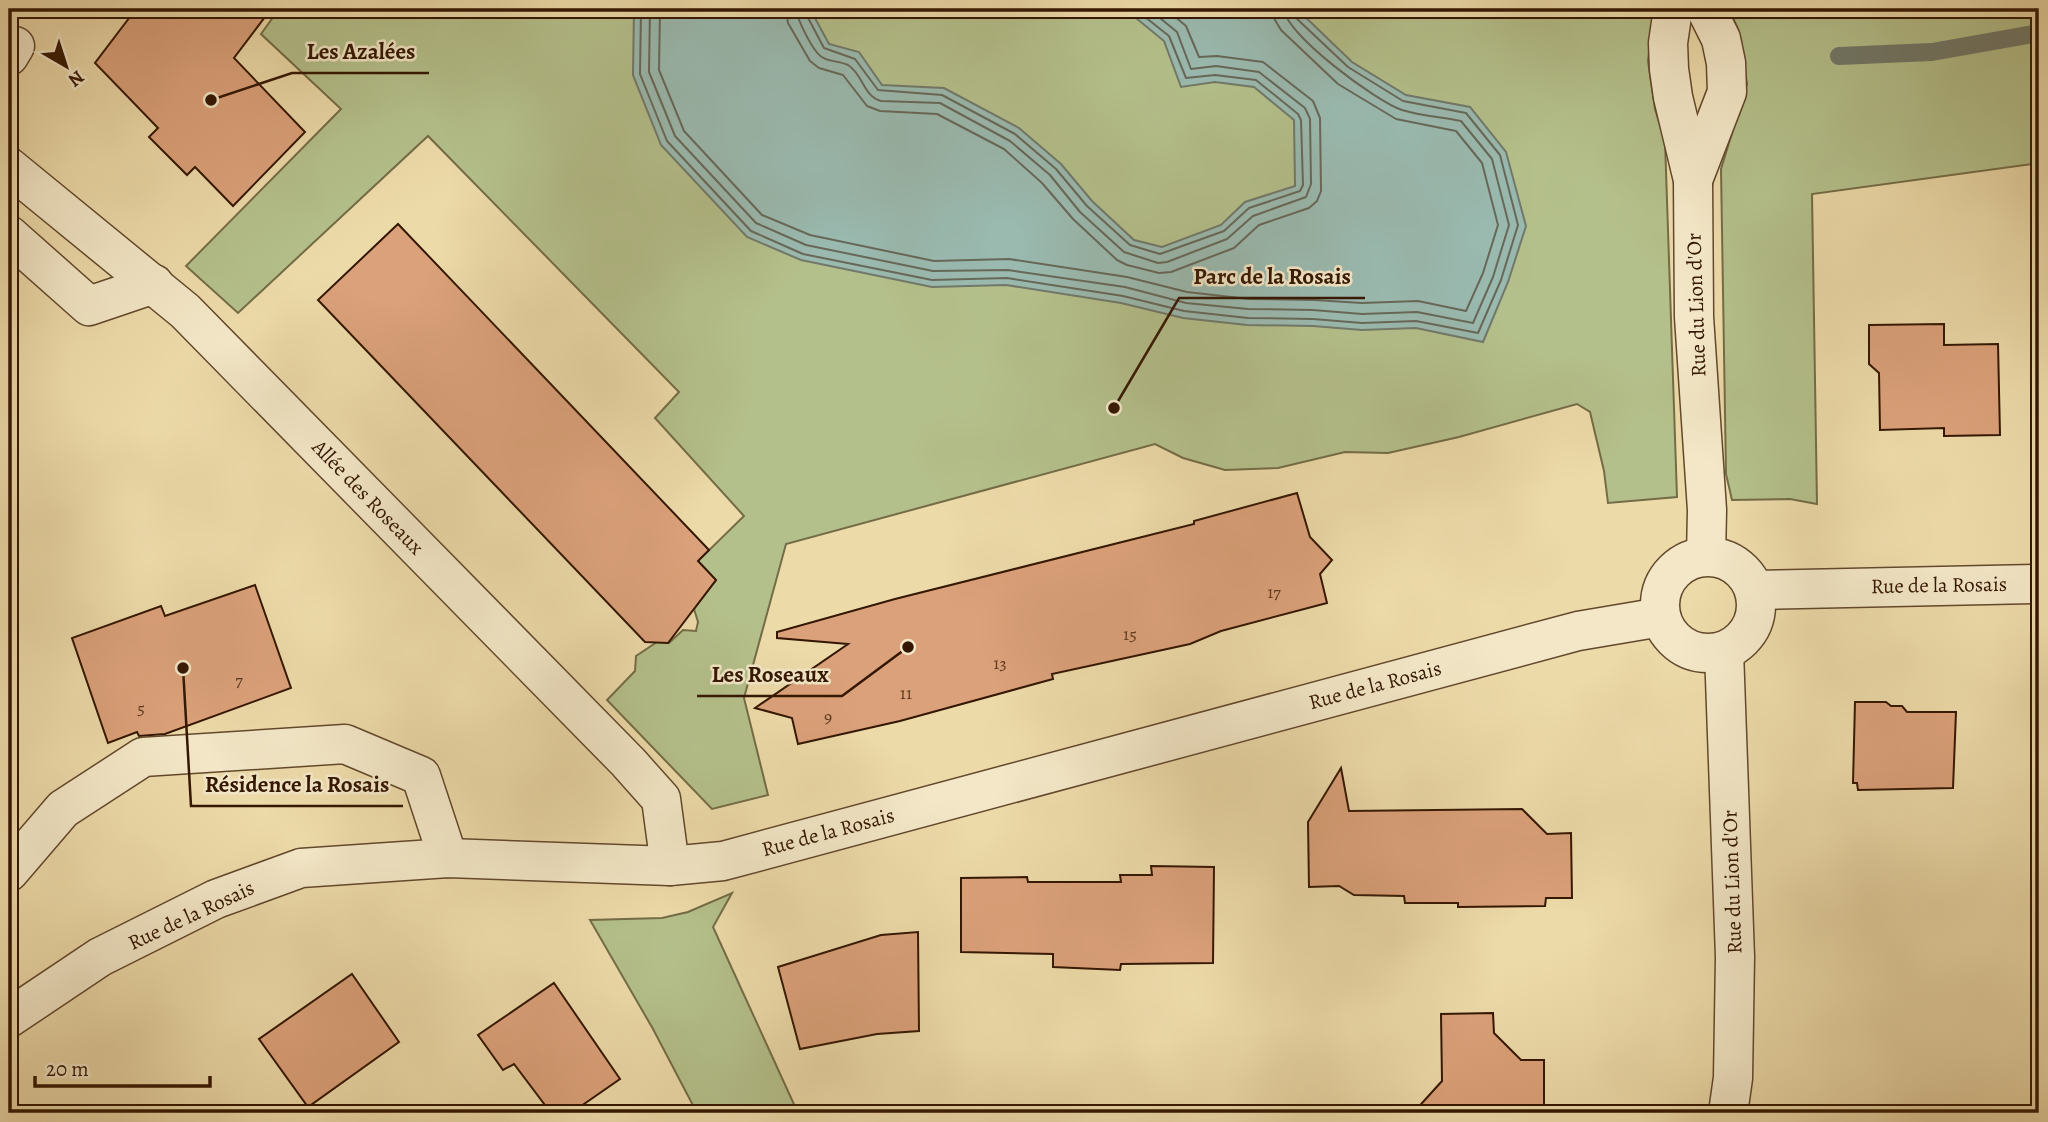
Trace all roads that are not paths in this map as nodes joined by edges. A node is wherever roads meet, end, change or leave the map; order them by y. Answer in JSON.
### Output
{"nodes":[{"id":1,"x":1673,"y":9,"type":"edge"},
{"id":2,"x":1706,"y":9,"type":"edge"},
{"id":3,"x":9,"y":167,"type":"edge"},
{"id":4,"x":1693,"y":180,"type":"junction"},
{"id":5,"x":9,"y":235,"type":"edge"},
{"id":6,"x":154,"y":284,"type":"junction"},
{"id":7,"x":1706,"y":556,"type":"junction"},
{"id":8,"x":2039,"y":584,"type":"edge"},
{"id":9,"x":1755,"y":590,"type":"junction"},
{"id":10,"x":1661,"y":617,"type":"junction"},
{"id":11,"x":1724,"y":651,"type":"junction"},
{"id":12,"x":448,"y":858,"type":"junction"},
{"id":13,"x":670,"y":866,"type":"junction"},
{"id":14,"x":9,"y":872,"type":"edge"},
{"id":15,"x":9,"y":1018,"type":"edge"},
{"id":16,"x":1728,"y":1113,"type":"edge"}],
"edges":[{"from":1,"to":4,"type":"street","name":"Rue du Lion d'Or"},
{"from":2,"to":4,"type":"street","name":"Rue du Lion d'Or"},
{"from":3,"to":6,"type":"street","name":"Allée des Roseaux"},
{"from":4,"to":7,"type":"street","name":"Rue du Lion d'Or"},
{"from":5,"to":6,"type":"street"},
{"from":6,"to":13,"type":"street","name":"Allée des Roseaux"},
{"from":7,"to":9,"type":"street"},
{"from":7,"to":10,"type":"street"},
{"from":8,"to":9,"type":"street","name":"Rue de la Rosais"},
{"from":9,"to":11,"type":"street"},
{"from":10,"to":11,"type":"street"},
{"from":10,"to":13,"type":"street","name":"Rue de la Rosais"},
{"from":11,"to":16,"type":"street","name":"Rue du Lion d'Or"},
{"from":12,"to":13,"type":"street","name":"Rue de la Rosais"},
{"from":12,"to":14,"type":"street"},
{"from":12,"to":15,"type":"street","name":"Rue de la Rosais"}]}
